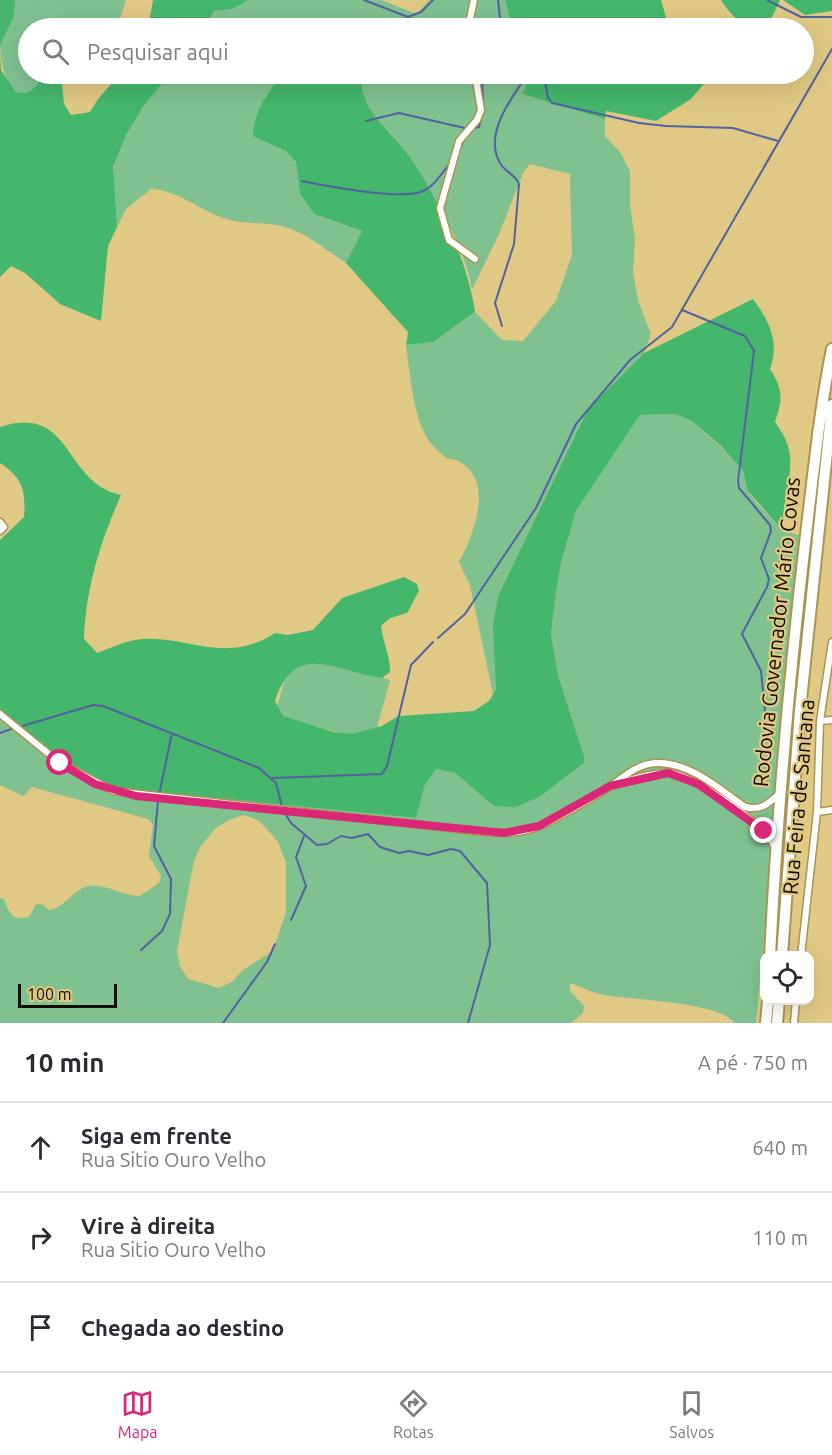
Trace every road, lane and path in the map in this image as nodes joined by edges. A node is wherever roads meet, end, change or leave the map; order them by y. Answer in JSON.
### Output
{"nodes":[{"id":1,"x":474,"y":0,"type":"edge"},
{"id":2,"x":470,"y":18,"type":"edge"},
{"id":3,"x":476,"y":84,"type":"edge"},
{"id":4,"x":475,"y":259,"type":"dead end"},
{"id":5,"x":832,"y":349,"type":"edge"},
{"id":6,"x":832,"y":405,"type":"edge"},
{"id":7,"x":832,"y":642,"type":"edge"},
{"id":8,"x":0,"y":714,"type":"edge"},
{"id":9,"x":832,"y":720,"type":"edge"},
{"id":10,"x":820,"y":721,"type":"junction"},
{"id":11,"x":610,"y":786,"type":"junction"},
{"id":12,"x":779,"y":794,"type":"junction"},
{"id":13,"x":832,"y":810,"type":"edge"},
{"id":14,"x":817,"y":812,"type":"junction"},
{"id":15,"x":776,"y":852,"type":"junction"},
{"id":16,"x":770,"y":951,"type":"edge"},
{"id":17,"x":782,"y":951,"type":"edge"},
{"id":18,"x":802,"y":951,"type":"edge"},
{"id":19,"x":768,"y":1005,"type":"edge"},
{"id":20,"x":779,"y":1005,"type":"edge"},
{"id":21,"x":796,"y":1005,"type":"edge"},
{"id":22,"x":766,"y":1023,"type":"edge"},
{"id":23,"x":777,"y":1023,"type":"edge"},
{"id":24,"x":794,"y":1023,"type":"edge"}],
"edges":[{"from":1,"to":2,"type":"street"},
{"from":3,"to":4,"type":"street"},
{"from":5,"to":12,"type":"main road","name":"Rodovia Governador Mário Covas"},
{"from":6,"to":17,"type":"main road","name":"Rodovia Governador Mário Covas"},
{"from":7,"to":10,"type":"street","name":"Rua Feira de Santana"},
{"from":8,"to":11,"type":"street"},
{"from":9,"to":10,"type":"street"},
{"from":10,"to":14,"type":"street","name":"Rua Feira de Santana"},
{"from":11,"to":12,"type":"street"},
{"from":11,"to":15,"type":"street"},
{"from":12,"to":15,"type":"main road","name":"Rodovia Governador Mário Covas"},
{"from":13,"to":14,"type":"street"},
{"from":14,"to":18,"type":"street","name":"Rua Feira de Santana"},
{"from":15,"to":16,"type":"main road","name":"Rodovia Governador Mário Covas"},
{"from":19,"to":22,"type":"main road"},
{"from":20,"to":23,"type":"main road"},
{"from":21,"to":24,"type":"street"}]}
